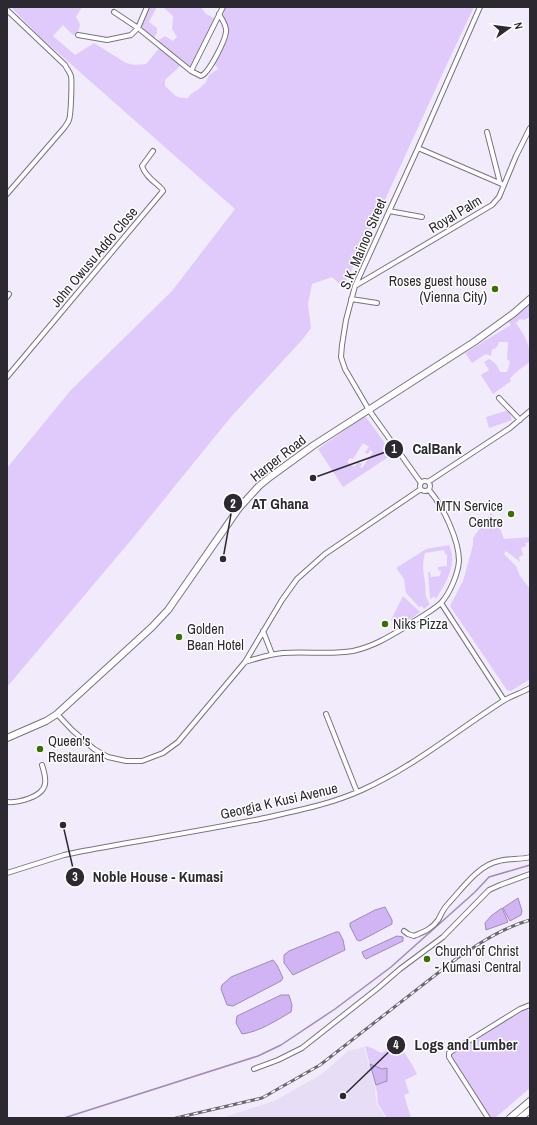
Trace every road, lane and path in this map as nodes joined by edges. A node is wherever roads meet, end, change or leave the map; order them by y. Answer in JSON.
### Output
{"nodes":[{"id":1,"x":147,"y":7,"type":"edge"},
{"id":2,"x":223,"y":7,"type":"edge"},
{"id":3,"x":480,"y":7,"type":"edge"},
{"id":4,"x":7,"y":10,"type":"edge"},
{"id":5,"x":114,"y":12,"type":"dead end"},
{"id":6,"x":220,"y":14,"type":"junction"},
{"id":7,"x":138,"y":28,"type":"junction"},
{"id":8,"x":78,"y":34,"type":"dead end"},
{"id":9,"x":191,"y":71,"type":"junction"},
{"id":10,"x":530,"y":128,"type":"edge"},
{"id":11,"x":487,"y":132,"type":"dead end"},
{"id":12,"x":418,"y":148,"type":"junction"},
{"id":13,"x":153,"y":151,"type":"dead end"},
{"id":14,"x":500,"y":183,"type":"junction"},
{"id":15,"x":504,"y":185,"type":"junction"},
{"id":16,"x":7,"y":194,"type":"edge"},
{"id":17,"x":390,"y":211,"type":"junction"},
{"id":18,"x":422,"y":217,"type":"dead end"},
{"id":19,"x":355,"y":286,"type":"junction"},
{"id":20,"x":351,"y":299,"type":"junction"},
{"id":21,"x":530,"y":299,"type":"edge"},
{"id":22,"x":377,"y":303,"type":"dead end"},
{"id":23,"x":7,"y":377,"type":"edge"},
{"id":24,"x":499,"y":398,"type":"dead end"},
{"id":25,"x":369,"y":410,"type":"junction"},
{"id":26,"x":530,"y":411,"type":"edge"},
{"id":27,"x":520,"y":420,"type":"junction"},
{"id":28,"x":421,"y":482,"type":"junction"},
{"id":29,"x":428,"y":482,"type":"junction"},
{"id":30,"x":421,"y":489,"type":"junction"},
{"id":31,"x":428,"y":490,"type":"junction"},
{"id":32,"x":440,"y":603,"type":"junction"},
{"id":33,"x":263,"y":632,"type":"junction"},
{"id":34,"x":272,"y":654,"type":"junction"},
{"id":35,"x":245,"y":662,"type":"junction"},
{"id":36,"x":530,"y":688,"type":"edge"},
{"id":37,"x":504,"y":700,"type":"junction"},
{"id":38,"x":57,"y":714,"type":"junction"},
{"id":39,"x":326,"y":714,"type":"dead end"},
{"id":40,"x":7,"y":738,"type":"edge"},
{"id":41,"x":42,"y":765,"type":"dead end"},
{"id":42,"x":357,"y":792,"type":"junction"},
{"id":43,"x":7,"y":802,"type":"edge"},
{"id":44,"x":530,"y":857,"type":"edge"},
{"id":45,"x":7,"y":873,"type":"edge"},
{"id":46,"x":530,"y":874,"type":"edge"},
{"id":47,"x":404,"y":931,"type":"dead end"},
{"id":48,"x":530,"y":1005,"type":"edge"},
{"id":49,"x":254,"y":1069,"type":"dead end"},
{"id":50,"x":530,"y":1101,"type":"edge"},
{"id":51,"x":530,"y":1110,"type":"edge"},
{"id":52,"x":488,"y":1118,"type":"edge"},
{"id":53,"x":510,"y":1118,"type":"edge"},
{"id":54,"x":520,"y":1118,"type":"edge"}],
"edges":[{"from":1,"to":7,"type":"street"},
{"from":2,"to":6,"type":"street"},
{"from":3,"to":12,"type":"street","name":"S.K. Mainoo Street"},
{"from":4,"to":16,"type":"street"},
{"from":5,"to":7,"type":"street"},
{"from":6,"to":9,"type":"street"},
{"from":6,"to":9,"type":"street"},
{"from":7,"to":8,"type":"street"},
{"from":7,"to":9,"type":"street"},
{"from":10,"to":15,"type":"street","name":"Royal Palm"},
{"from":11,"to":14,"type":"street"},
{"from":12,"to":14,"type":"street"},
{"from":12,"to":17,"type":"street","name":"S.K. Mainoo Street"},
{"from":13,"to":23,"type":"street","name":"John Owusu Addo Close"},
{"from":14,"to":15,"type":"street"},
{"from":15,"to":19,"type":"street","name":"Royal Palm"},
{"from":17,"to":18,"type":"street"},
{"from":17,"to":19,"type":"street","name":"S.K. Mainoo Street"},
{"from":19,"to":20,"type":"street","name":"S.K. Mainoo Street"},
{"from":20,"to":22,"type":"street"},
{"from":20,"to":25,"type":"street","name":"S.K. Mainoo Street"},
{"from":21,"to":25,"type":"main road","name":"Harper Road"},
{"from":24,"to":27,"type":"street"},
{"from":25,"to":28,"type":"street","name":"S.K. Mainoo Street"},
{"from":25,"to":38,"type":"main road","name":"Harper Road"},
{"from":26,"to":27,"type":"street"},
{"from":27,"to":29,"type":"street"},
{"from":28,"to":29,"type":"street"},
{"from":28,"to":30,"type":"street"},
{"from":29,"to":31,"type":"street"},
{"from":30,"to":31,"type":"street"},
{"from":30,"to":33,"type":"street"},
{"from":31,"to":32,"type":"street"},
{"from":32,"to":34,"type":"street"},
{"from":32,"to":37,"type":"street"},
{"from":33,"to":34,"type":"street"},
{"from":33,"to":35,"type":"street"},
{"from":34,"to":35,"type":"street"},
{"from":35,"to":38,"type":"street"},
{"from":36,"to":37,"type":"street","name":"Georgia K Kusi Avenue"},
{"from":37,"to":42,"type":"street","name":"Georgia K Kusi Avenue"},
{"from":38,"to":40,"type":"main road","name":"Harper Road"},
{"from":39,"to":42,"type":"street"},
{"from":41,"to":43,"type":"street"},
{"from":42,"to":45,"type":"street","name":"Georgia K Kusi Avenue"},
{"from":44,"to":47,"type":"street"},
{"from":46,"to":49,"type":"street"},
{"from":48,"to":52,"type":"street"},
{"from":50,"to":53,"type":"main road"},
{"from":51,"to":54,"type":"main road"}]}
